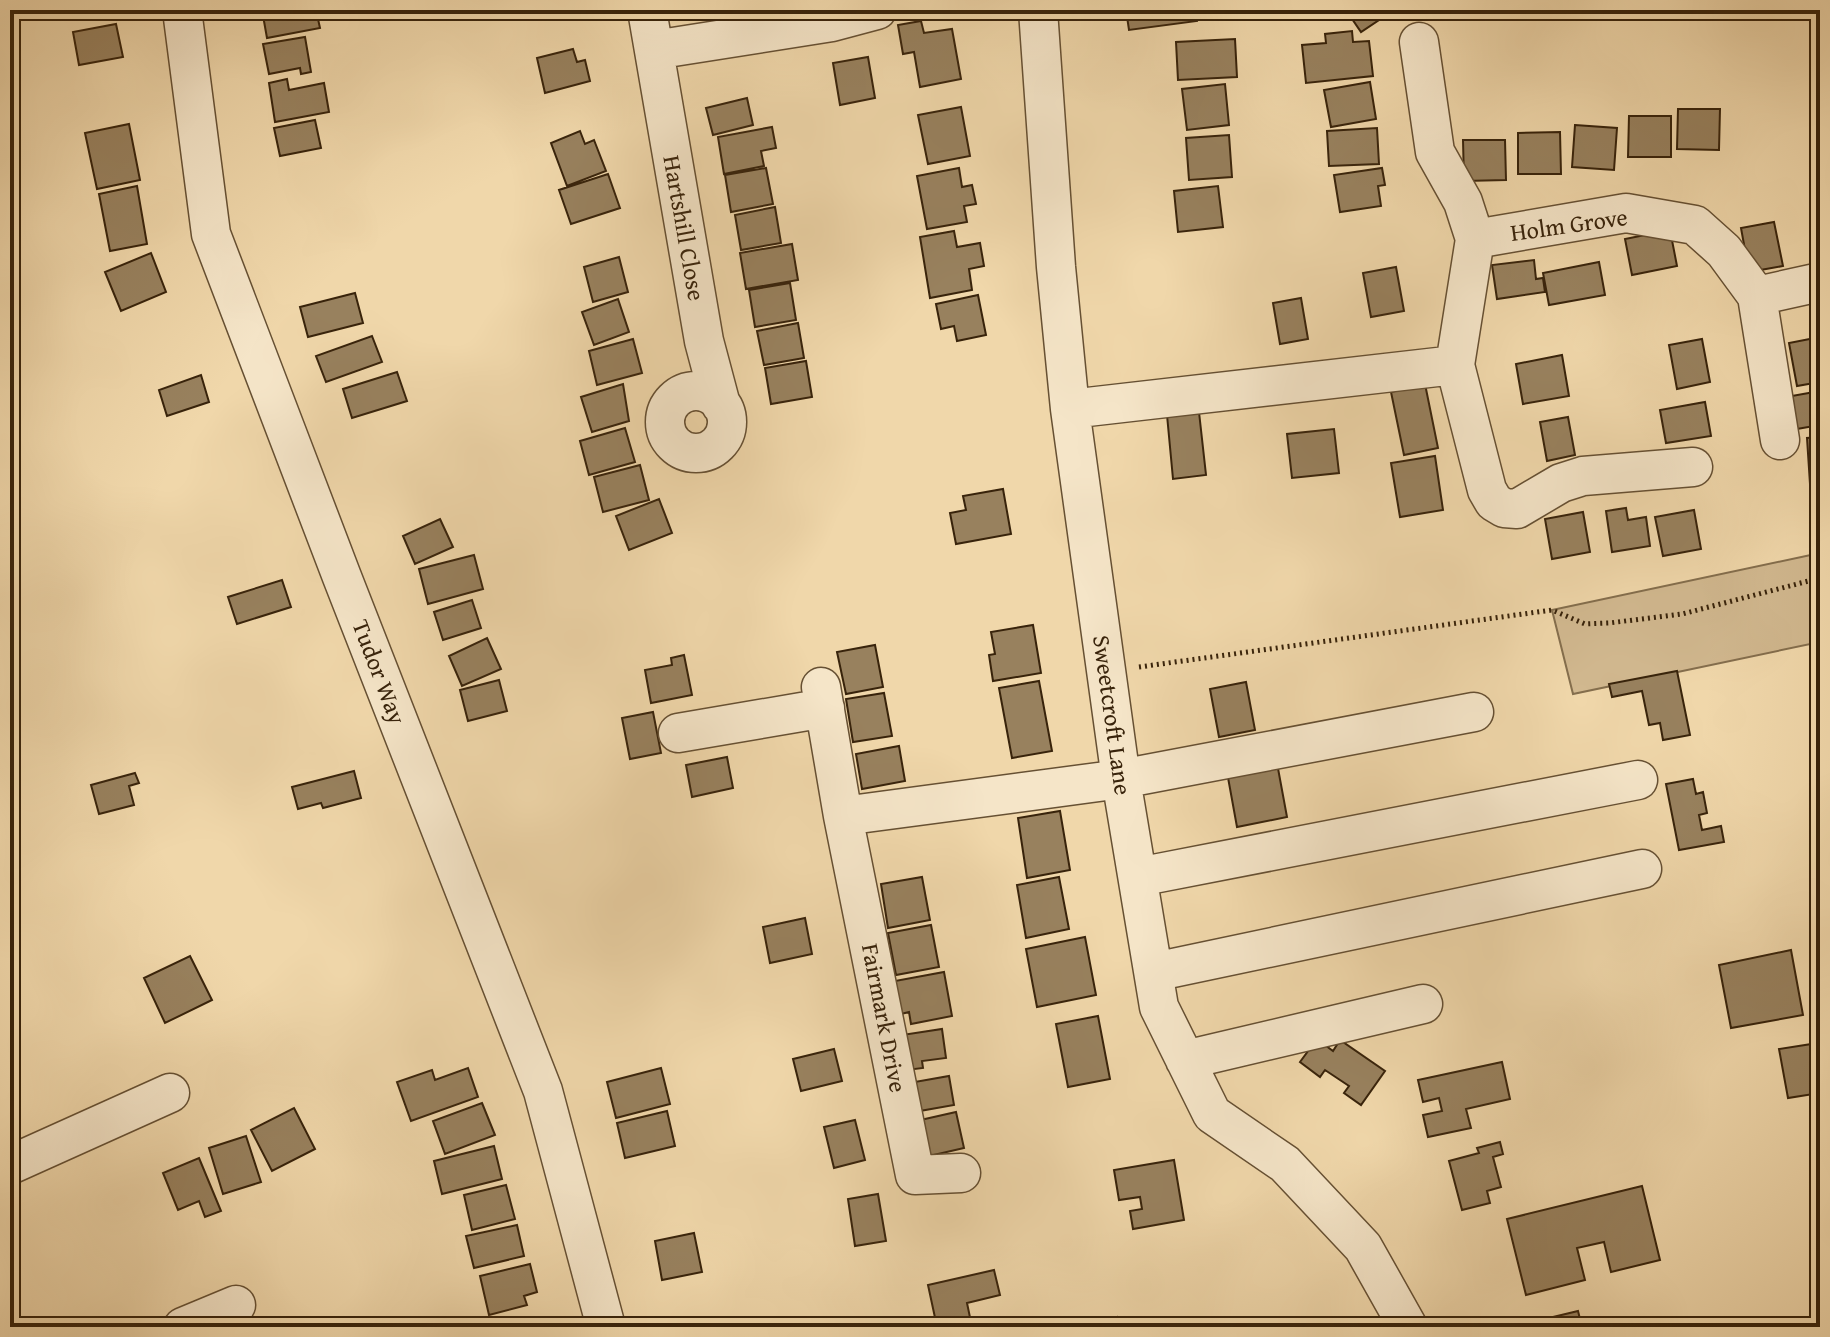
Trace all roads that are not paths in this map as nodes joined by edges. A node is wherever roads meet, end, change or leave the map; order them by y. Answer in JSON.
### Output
{"nodes":[{"id":1,"x":182,"y":10,"type":"edge"},
{"id":2,"x":647,"y":10,"type":"edge"},
{"id":3,"x":877,"y":10,"type":"edge"},
{"id":4,"x":1038,"y":10,"type":"edge"},
{"id":5,"x":1419,"y":42,"type":"dead end"},
{"id":6,"x":654,"y":50,"type":"junction"},
{"id":7,"x":1475,"y":239,"type":"junction"},
{"id":8,"x":1820,"y":282,"type":"edge"},
{"id":9,"x":1757,"y":296,"type":"junction"},
{"id":10,"x":1455,"y":365,"type":"junction"},
{"id":11,"x":721,"y":405,"type":"dead end"},
{"id":12,"x":1070,"y":409,"type":"junction"},
{"id":13,"x":1780,"y":440,"type":"dead end"},
{"id":14,"x":1693,"y":467,"type":"dead end"},
{"id":15,"x":1474,"y":712,"type":"dead end"},
{"id":16,"x":678,"y":733,"type":"dead end"},
{"id":17,"x":1121,"y":779,"type":"junction"},
{"id":18,"x":1638,"y":780,"type":"dead end"},
{"id":19,"x":843,"y":816,"type":"junction"},
{"id":20,"x":1642,"y":869,"type":"dead end"},
{"id":21,"x":1138,"y":877,"type":"junction"},
{"id":22,"x":1154,"y":972,"type":"junction"},
{"id":23,"x":1423,"y":1004,"type":"dead end"},
{"id":24,"x":1185,"y":1060,"type":"junction"},
{"id":25,"x":170,"y":1093,"type":"dead end"},
{"id":26,"x":10,"y":1165,"type":"edge"},
{"id":27,"x":961,"y":1173,"type":"dead end"},
{"id":28,"x":236,"y":1305,"type":"dead end"},
{"id":29,"x":183,"y":1327,"type":"edge"},
{"id":30,"x":606,"y":1327,"type":"edge"},
{"id":31,"x":1408,"y":1327,"type":"edge"}],
"edges":[{"from":1,"to":30,"type":"street","name":"Tudor Way"},
{"from":2,"to":6,"type":"street","name":"Hartshill Close"},
{"from":3,"to":6,"type":"street"},
{"from":4,"to":12,"type":"street","name":"Sweetcroft Lane"},
{"from":5,"to":7,"type":"street"},
{"from":6,"to":11,"type":"street","name":"Hartshill Close"},
{"from":7,"to":9,"type":"street","name":"Holm Grove"},
{"from":7,"to":10,"type":"street","name":"Holm Grove"},
{"from":8,"to":9,"type":"street"},
{"from":9,"to":13,"type":"street","name":"Holm Grove"},
{"from":10,"to":12,"type":"street"},
{"from":10,"to":14,"type":"street","name":"Holm Grove"},
{"from":12,"to":17,"type":"street","name":"Sweetcroft Lane"},
{"from":15,"to":17,"type":"street"},
{"from":16,"to":19,"type":"street","name":"Fairmark Drive"},
{"from":17,"to":19,"type":"street"},
{"from":17,"to":21,"type":"street","name":"Sweetcroft Lane"},
{"from":18,"to":21,"type":"street"},
{"from":19,"to":27,"type":"street","name":"Fairmark Drive"},
{"from":20,"to":22,"type":"street"},
{"from":21,"to":22,"type":"street","name":"Sweetcroft Lane"},
{"from":22,"to":24,"type":"street","name":"Sweetcroft Lane"},
{"from":23,"to":24,"type":"street"},
{"from":24,"to":31,"type":"street","name":"Sweetcroft Lane"},
{"from":25,"to":26,"type":"street"},
{"from":28,"to":29,"type":"street"}]}
